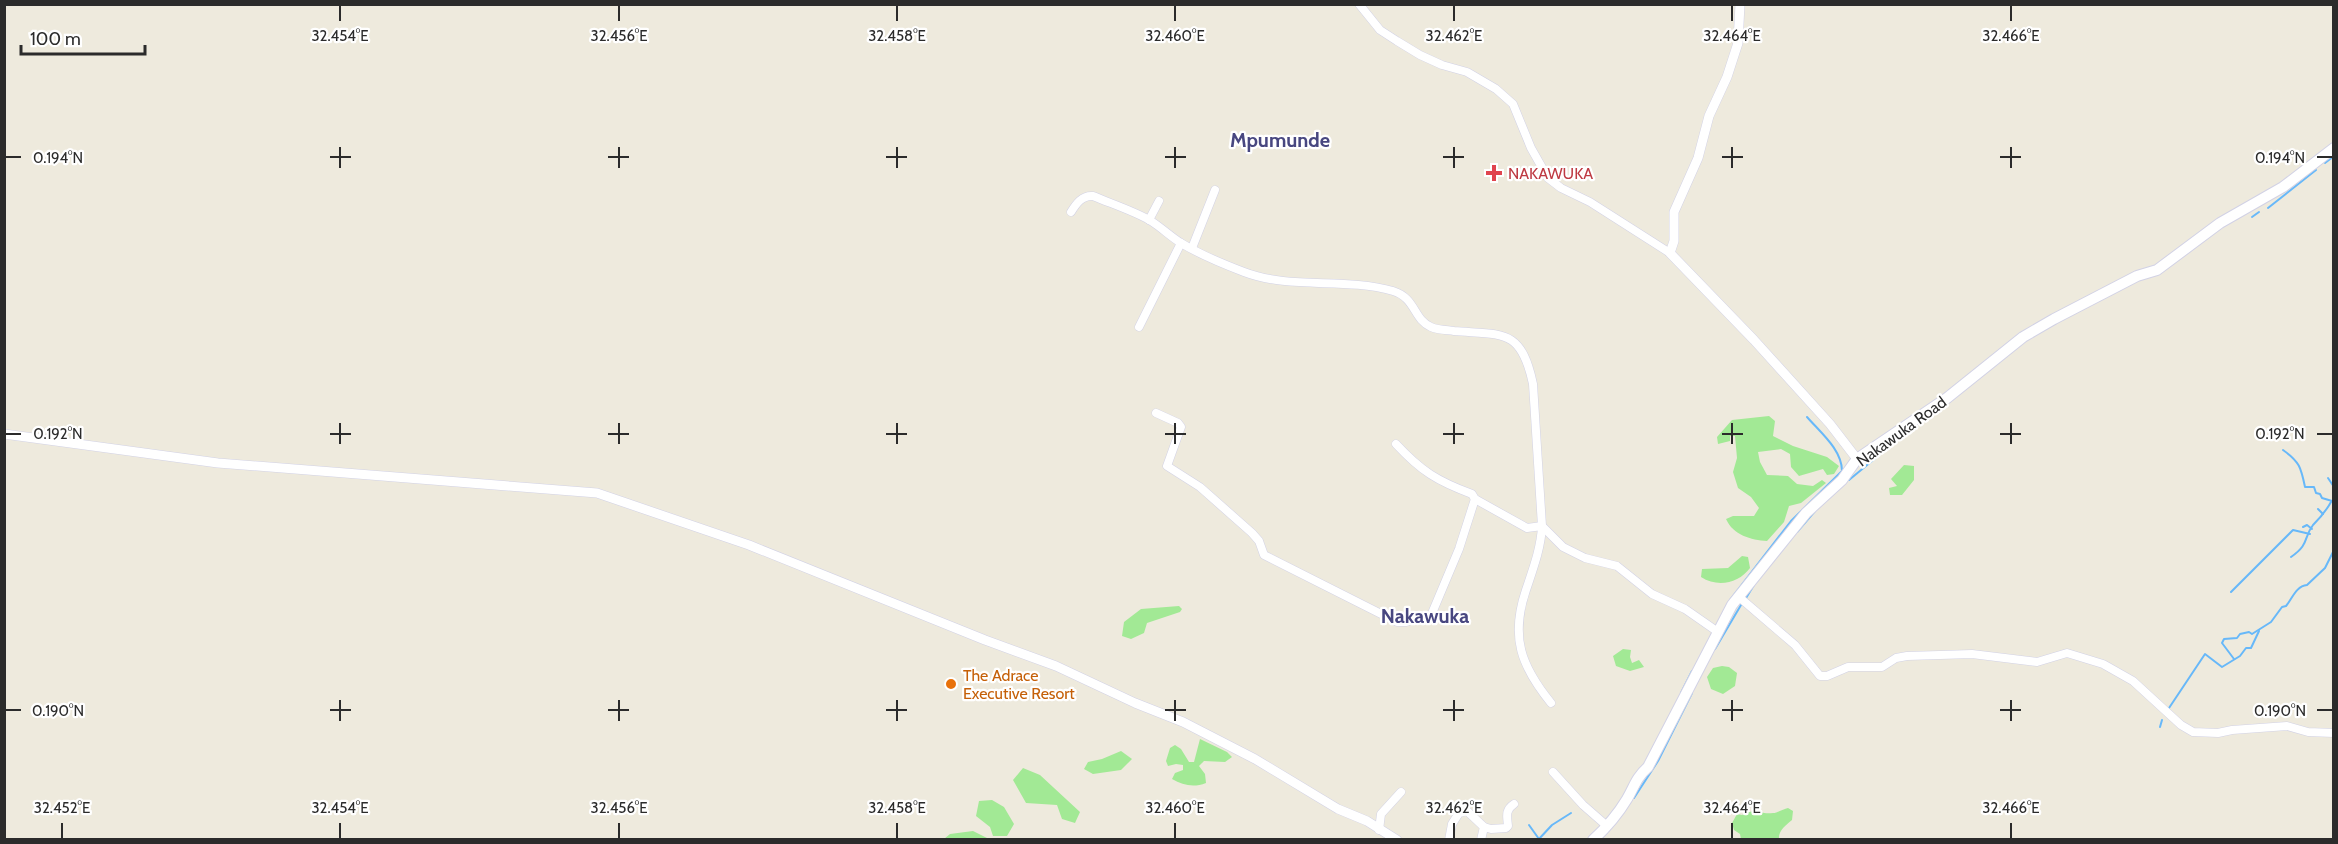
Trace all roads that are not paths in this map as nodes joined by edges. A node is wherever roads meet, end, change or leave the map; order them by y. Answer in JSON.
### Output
{"nodes":[{"id":1,"x":1359,"y":4,"type":"edge"},
{"id":2,"x":1740,"y":4,"type":"edge"},
{"id":3,"x":2334,"y":148,"type":"edge"},
{"id":4,"x":1215,"y":190,"type":"dead end"},
{"id":5,"x":1160,"y":201,"type":"dead end"},
{"id":6,"x":1071,"y":212,"type":"dead end"},
{"id":7,"x":1149,"y":220,"type":"junction"},
{"id":8,"x":1181,"y":243,"type":"junction"},
{"id":9,"x":1192,"y":248,"type":"junction"},
{"id":10,"x":1671,"y":253,"type":"junction"},
{"id":11,"x":1139,"y":327,"type":"dead end"},
{"id":12,"x":1156,"y":413,"type":"dead end"},
{"id":13,"x":4,"y":435,"type":"edge"},
{"id":14,"x":1396,"y":444,"type":"dead end"},
{"id":15,"x":1857,"y":459,"type":"junction"},
{"id":16,"x":1475,"y":500,"type":"junction"},
{"id":17,"x":1542,"y":526,"type":"junction"},
{"id":18,"x":1738,"y":597,"type":"junction"},
{"id":19,"x":1718,"y":632,"type":"junction"},
{"id":20,"x":1551,"y":703,"type":"dead end"},
{"id":21,"x":2334,"y":733,"type":"edge"},
{"id":22,"x":1553,"y":772,"type":"dead end"},
{"id":23,"x":1401,"y":792,"type":"dead end"},
{"id":24,"x":1514,"y":804,"type":"dead end"},
{"id":25,"x":1607,"y":826,"type":"junction"},
{"id":26,"x":1484,"y":827,"type":"junction"},
{"id":27,"x":1379,"y":830,"type":"junction"},
{"id":28,"x":1397,"y":840,"type":"edge"},
{"id":29,"x":1449,"y":840,"type":"edge"},
{"id":30,"x":1481,"y":840,"type":"edge"},
{"id":31,"x":1593,"y":840,"type":"edge"}],
"edges":[{"from":1,"to":10,"type":"street"},
{"from":2,"to":10,"type":"street"},
{"from":3,"to":15,"type":"main road","name":"Nakawuka Road"},
{"from":4,"to":9,"type":"street"},
{"from":5,"to":7,"type":"street"},
{"from":6,"to":7,"type":"street"},
{"from":7,"to":8,"type":"street"},
{"from":8,"to":9,"type":"street"},
{"from":8,"to":11,"type":"street"},
{"from":9,"to":17,"type":"street"},
{"from":10,"to":15,"type":"street"},
{"from":12,"to":16,"type":"street"},
{"from":13,"to":27,"type":"street"},
{"from":14,"to":16,"type":"street"},
{"from":15,"to":18,"type":"main road","name":"Nakawuka Road"},
{"from":16,"to":17,"type":"street"},
{"from":17,"to":19,"type":"street"},
{"from":17,"to":20,"type":"street"},
{"from":18,"to":19,"type":"main road","name":"Nakawuka Road"},
{"from":18,"to":21,"type":"street"},
{"from":19,"to":25,"type":"main road","name":"Nakawuka Road"},
{"from":22,"to":25,"type":"street"},
{"from":23,"to":27,"type":"street"},
{"from":24,"to":26,"type":"street"},
{"from":25,"to":31,"type":"main road","name":"Nakawuka Road"},
{"from":26,"to":29,"type":"street"},
{"from":26,"to":30,"type":"street"},
{"from":27,"to":28,"type":"street"}]}
